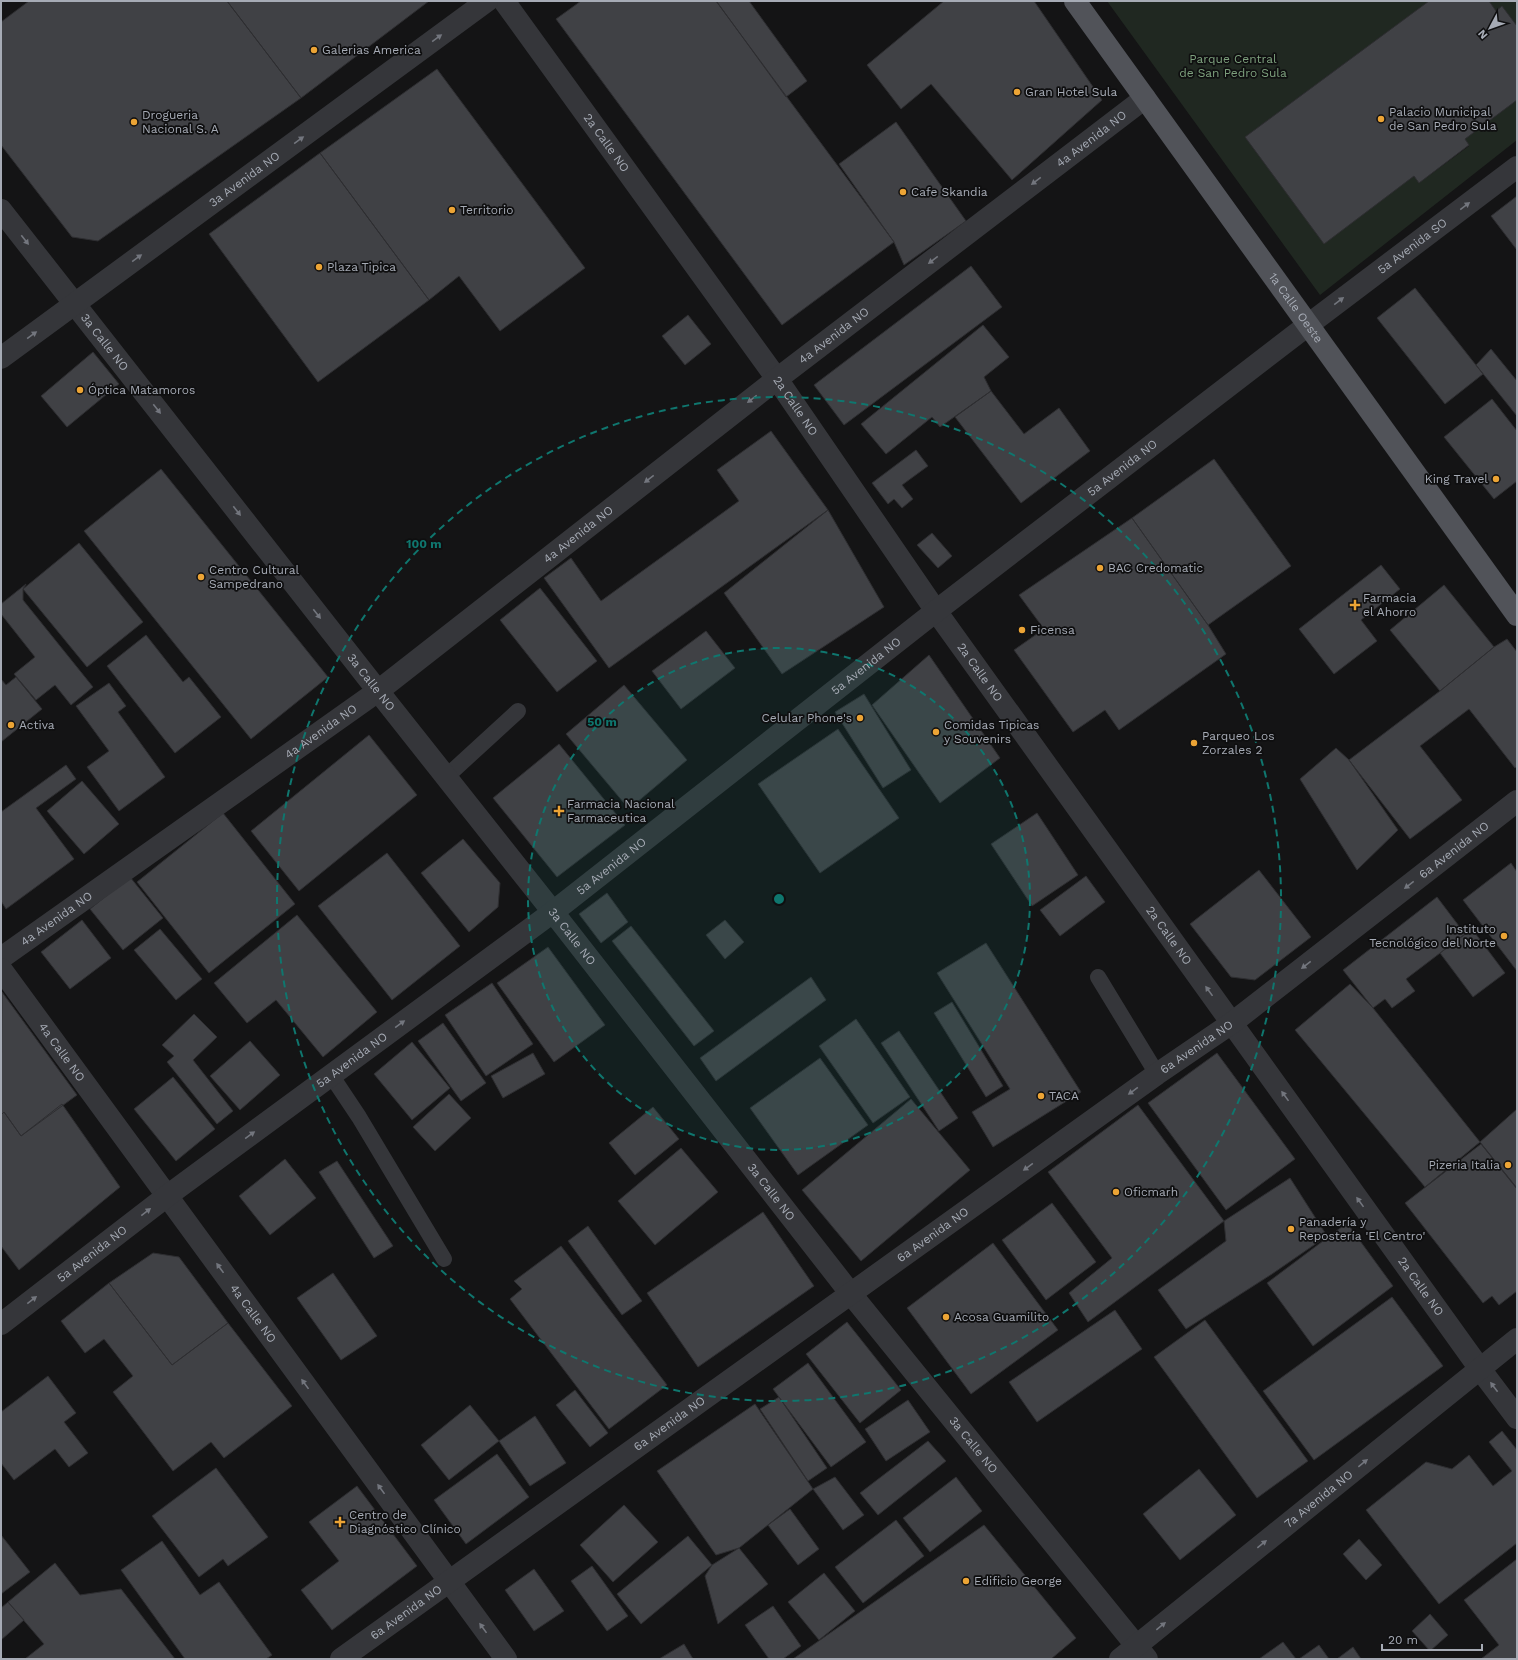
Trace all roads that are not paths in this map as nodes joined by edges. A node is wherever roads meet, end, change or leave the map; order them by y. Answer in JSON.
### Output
{"nodes":[{"id":1,"x":487,"y":1,"type":"edge"},
{"id":2,"x":504,"y":1,"type":"edge"},
{"id":3,"x":1075,"y":1,"type":"edge"},
{"id":4,"x":1145,"y":98,"type":"junction"},
{"id":5,"x":1517,"y":167,"type":"edge"},
{"id":6,"x":1,"y":210,"type":"edge"},
{"id":7,"x":75,"y":304,"type":"junction"},
{"id":8,"x":1308,"y":325,"type":"junction"},
{"id":9,"x":1,"y":358,"type":"edge"},
{"id":10,"x":777,"y":379,"type":"junction"},
{"id":11,"x":936,"y":611,"type":"junction"},
{"id":12,"x":1517,"y":615,"type":"edge"},
{"id":13,"x":378,"y":691,"type":"junction"},
{"id":14,"x":518,"y":711,"type":"dead end"},
{"id":15,"x":446,"y":777,"type":"junction"},
{"id":16,"x":1517,"y":801,"type":"edge"},
{"id":17,"x":553,"y":912,"type":"junction"},
{"id":18,"x":1,"y":958,"type":"edge"},
{"id":19,"x":1,"y":969,"type":"edge"},
{"id":20,"x":1098,"y":977,"type":"dead end"},
{"id":21,"x":1232,"y":1023,"type":"junction"},
{"id":22,"x":1157,"y":1074,"type":"junction"},
{"id":23,"x":331,"y":1075,"type":"junction"},
{"id":24,"x":167,"y":1196,"type":"junction"},
{"id":25,"x":444,"y":1259,"type":"dead end"},
{"id":26,"x":851,"y":1294,"type":"junction"},
{"id":27,"x":1,"y":1324,"type":"edge"},
{"id":28,"x":1517,"y":1339,"type":"edge"},
{"id":29,"x":1480,"y":1369,"type":"junction"},
{"id":30,"x":1517,"y":1418,"type":"edge"},
{"id":31,"x":449,"y":1581,"type":"junction"},
{"id":32,"x":1142,"y":1652,"type":"edge"},
{"id":33,"x":341,"y":1659,"type":"edge"},
{"id":34,"x":506,"y":1659,"type":"edge"},
{"id":35,"x":1120,"y":1659,"type":"edge"}],
"edges":[{"from":7,"to":1,"type":"street","name":"3a Avenida NO","one_way":true},
{"from":2,"to":10,"type":"street","name":"2a Calle NO"},
{"from":3,"to":4,"type":"main road","name":"1a Calle Oeste"},
{"from":4,"to":8,"type":"main road","name":"1a Calle Oeste"},
{"from":4,"to":10,"type":"street","name":"4a Avenida NO","one_way":true},
{"from":8,"to":5,"type":"street","name":"5a Avenida SO","one_way":true},
{"from":6,"to":7,"type":"street","name":"3a Calle NO","one_way":true},
{"from":9,"to":7,"type":"street","name":"3a Avenida NO","one_way":true},
{"from":7,"to":13,"type":"street","name":"3a Calle NO","one_way":true},
{"from":8,"to":11,"type":"street","name":"5a Avenida NO"},
{"from":8,"to":12,"type":"main road","name":"1a Calle Oeste"},
{"from":10,"to":11,"type":"street","name":"2a Calle NO"},
{"from":10,"to":13,"type":"street","name":"4a Avenida NO","one_way":true},
{"from":11,"to":17,"type":"street","name":"5a Avenida NO"},
{"from":21,"to":11,"type":"street","name":"2a Calle NO","one_way":true},
{"from":13,"to":15,"type":"street","name":"3a Calle NO"},
{"from":13,"to":18,"type":"street","name":"4a Avenida NO"},
{"from":14,"to":15,"type":"lane"},
{"from":15,"to":17,"type":"street","name":"3a Calle NO"},
{"from":16,"to":21,"type":"street","name":"6a Avenida NO","one_way":true},
{"from":23,"to":17,"type":"street","name":"5a Avenida NO","one_way":true},
{"from":17,"to":26,"type":"street","name":"3a Calle NO"},
{"from":19,"to":24,"type":"street","name":"4a Calle NO"},
{"from":20,"to":22,"type":"lane"},
{"from":21,"to":22,"type":"street","name":"6a Avenida NO"},
{"from":29,"to":21,"type":"street","name":"2a Calle NO","one_way":true},
{"from":22,"to":26,"type":"street","name":"6a Avenida NO","one_way":true},
{"from":24,"to":23,"type":"street","name":"5a Avenida NO","one_way":true},
{"from":23,"to":25,"type":"lane"},
{"from":27,"to":24,"type":"street","name":"5a Avenida NO","one_way":true},
{"from":31,"to":24,"type":"street","name":"4a Calle NO","one_way":true},
{"from":26,"to":31,"type":"street","name":"6a Avenida NO"},
{"from":26,"to":32,"type":"street","name":"3a Calle NO"},
{"from":28,"to":29,"type":"street","name":"7a Avenida NO"},
{"from":30,"to":29,"type":"street","name":"2a Calle NO","one_way":true},
{"from":32,"to":29,"type":"street","name":"7a Avenida NO","one_way":true},
{"from":31,"to":33,"type":"street","name":"6a Avenida NO"},
{"from":34,"to":31,"type":"street","name":"4a Calle NO","one_way":true},
{"from":32,"to":35,"type":"street","name":"7a Avenida NO"}]}
